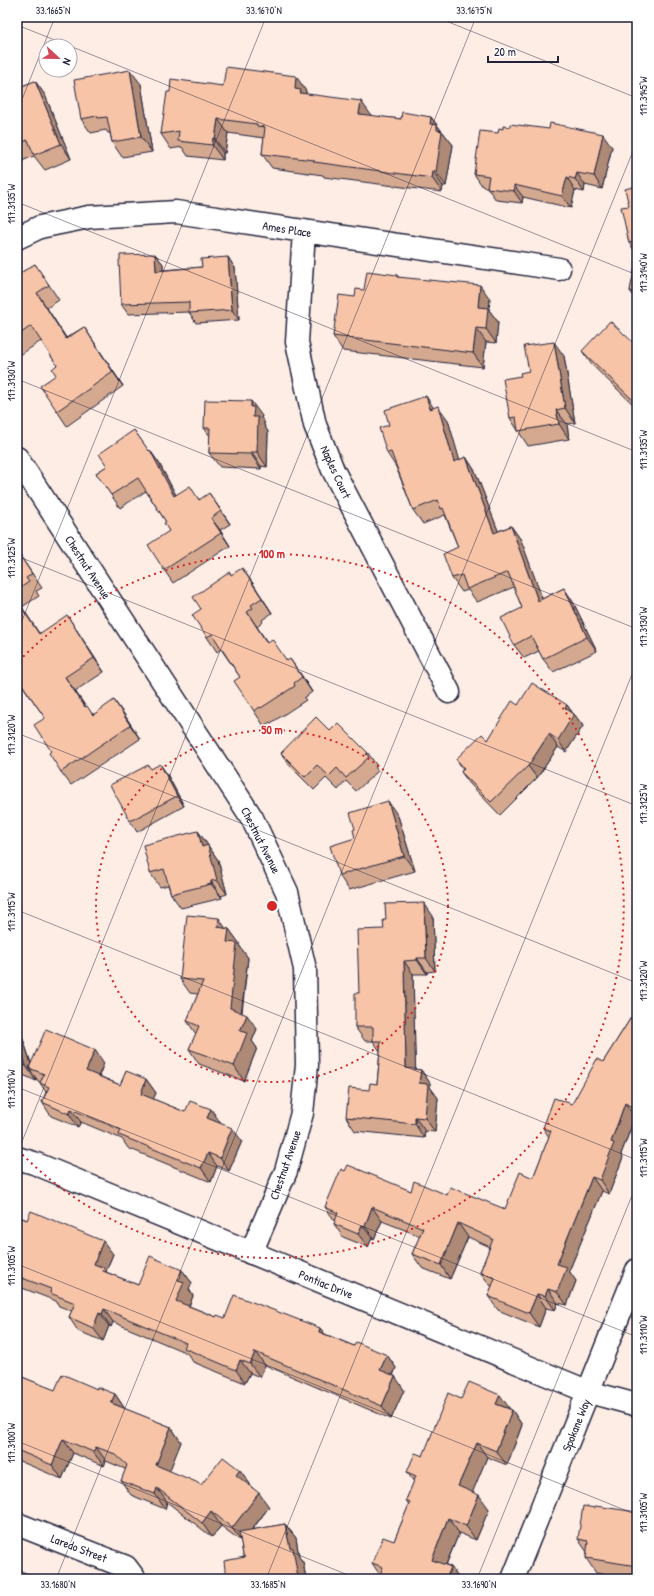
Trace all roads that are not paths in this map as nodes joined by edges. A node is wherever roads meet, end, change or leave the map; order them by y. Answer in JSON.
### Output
{"nodes":[{"id":1,"x":304,"y":231,"type":"junction"},
{"id":2,"x":17,"y":238,"type":"edge"},
{"id":3,"x":559,"y":270,"type":"dead end"},
{"id":4,"x":17,"y":458,"type":"edge"},
{"id":5,"x":449,"y":692,"type":"dead end"},
{"id":6,"x":17,"y":1158,"type":"edge"},
{"id":7,"x":251,"y":1253,"type":"junction"},
{"id":8,"x":637,"y":1270,"type":"edge"},
{"id":9,"x":589,"y":1392,"type":"junction"},
{"id":10,"x":637,"y":1405,"type":"edge"},
{"id":11,"x":17,"y":1524,"type":"edge"},
{"id":12,"x":135,"y":1579,"type":"edge"},
{"id":13,"x":513,"y":1579,"type":"edge"}],
"edges":[{"from":1,"to":2,"type":"street","name":"Ames Place"},
{"from":1,"to":3,"type":"street","name":"Ames Place"},
{"from":1,"to":5,"type":"street","name":"Naples Court"},
{"from":4,"to":7,"type":"street","name":"Chestnut Avenue"},
{"from":6,"to":7,"type":"street","name":"Pontiac Drive"},
{"from":7,"to":9,"type":"street","name":"Pontiac Drive"},
{"from":8,"to":9,"type":"street","name":"Spokane Way"},
{"from":9,"to":10,"type":"street","name":"Pontiac Drive"},
{"from":9,"to":13,"type":"street","name":"Spokane Way"},
{"from":11,"to":12,"type":"street","name":"Laredo Street"}]}
